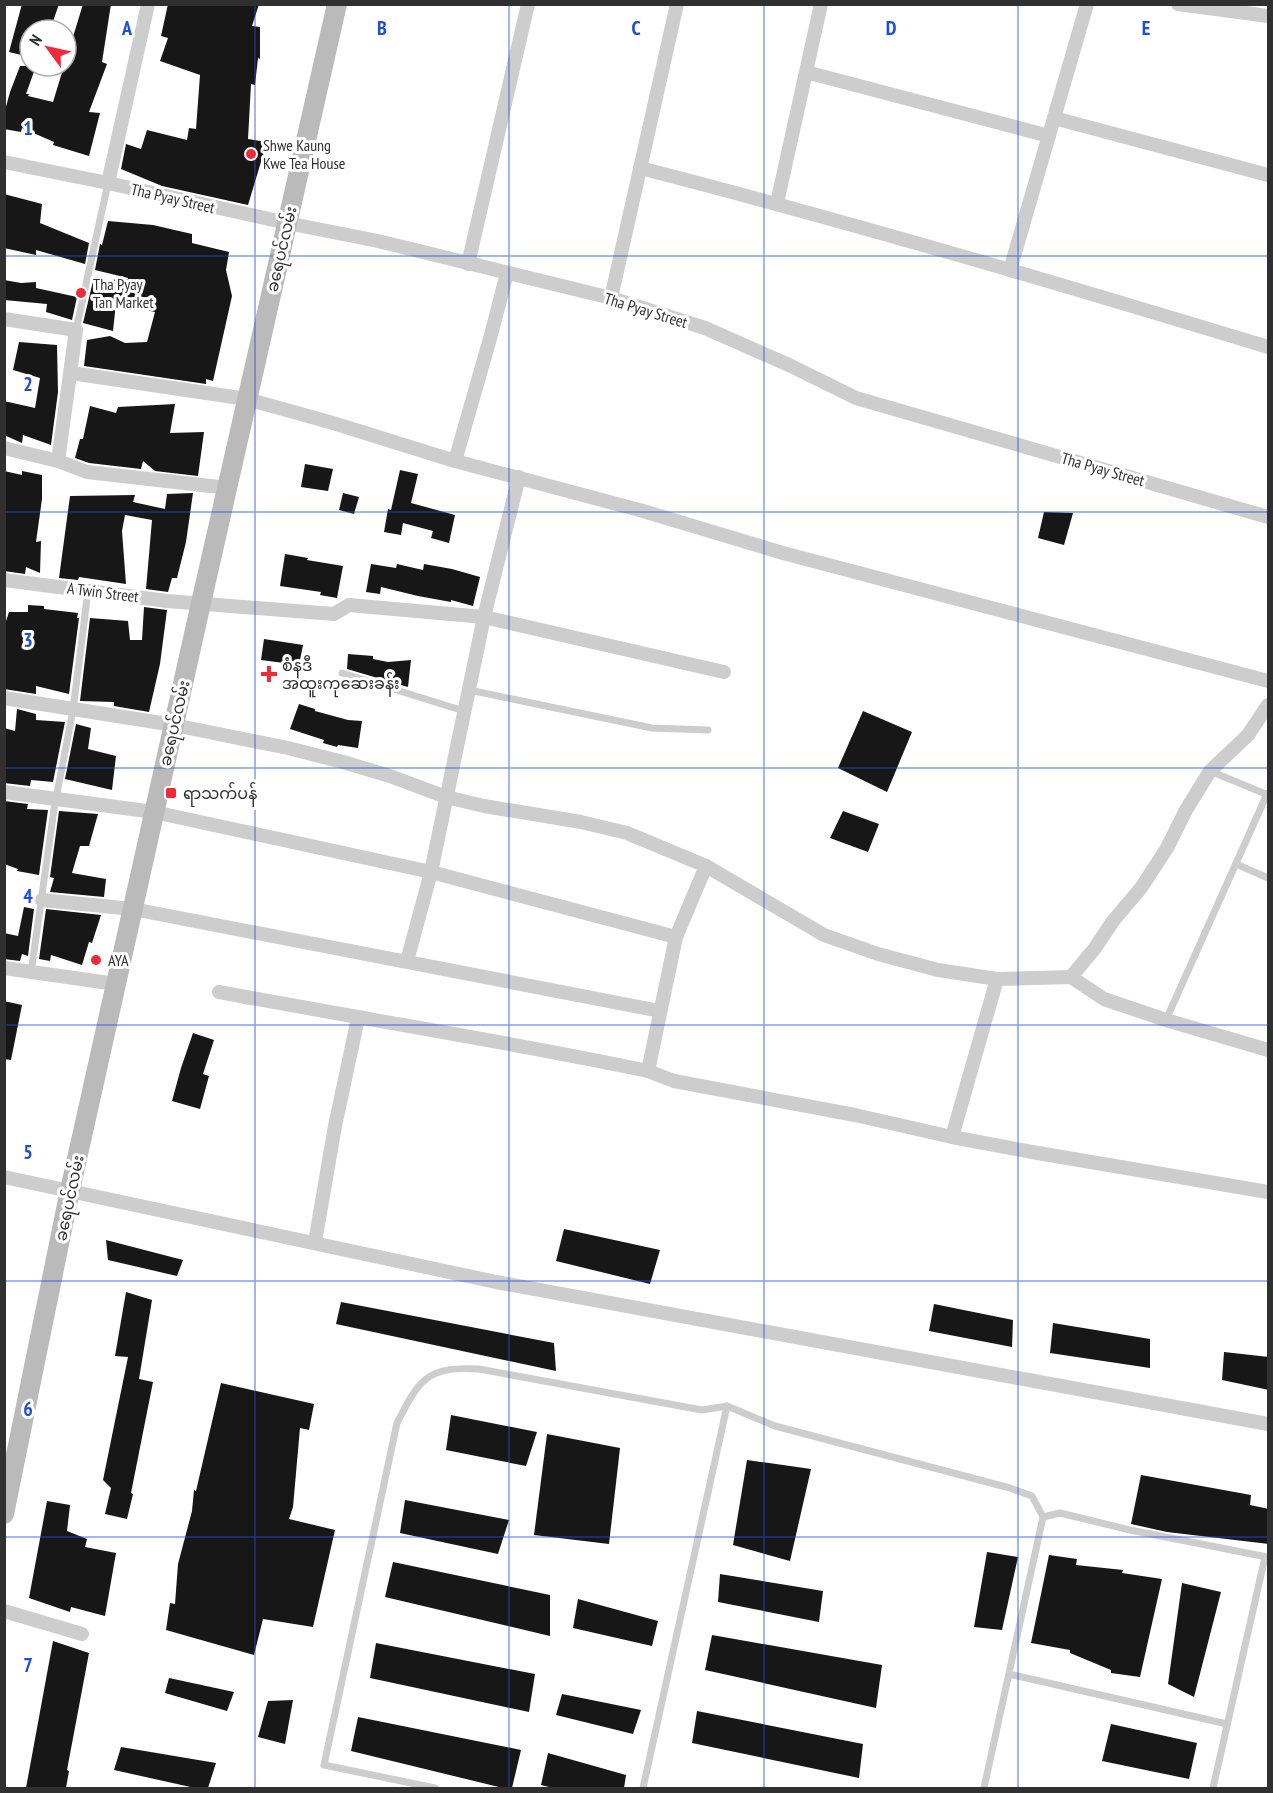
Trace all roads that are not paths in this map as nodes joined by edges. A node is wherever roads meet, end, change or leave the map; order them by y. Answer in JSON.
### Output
{"nodes":[{"id":1,"x":148,"y":4,"type":"edge"},
{"id":2,"x":337,"y":4,"type":"edge"},
{"id":3,"x":528,"y":4,"type":"edge"},
{"id":4,"x":677,"y":4,"type":"edge"},
{"id":5,"x":821,"y":4,"type":"edge"},
{"id":6,"x":1088,"y":4,"type":"edge"},
{"id":7,"x":1178,"y":4,"type":"edge"},
{"id":8,"x":1269,"y":16,"type":"edge"},
{"id":9,"x":806,"y":72,"type":"junction"},
{"id":10,"x":1054,"y":118,"type":"junction"},
{"id":11,"x":1049,"y":136,"type":"junction"},
{"id":12,"x":4,"y":162,"type":"edge"},
{"id":13,"x":640,"y":168,"type":"junction"},
{"id":14,"x":1269,"y":175,"type":"edge"},
{"id":15,"x":108,"y":183,"type":"junction"},
{"id":16,"x":777,"y":203,"type":"junction"},
{"id":17,"x":287,"y":223,"type":"junction"},
{"id":18,"x":468,"y":264,"type":"junction"},
{"id":19,"x":1010,"y":270,"type":"junction"},
{"id":20,"x":507,"y":273,"type":"junction"},
{"id":21,"x":611,"y":298,"type":"junction"},
{"id":22,"x":4,"y":319,"type":"edge"},
{"id":23,"x":76,"y":330,"type":"junction"},
{"id":24,"x":1269,"y":347,"type":"edge"},
{"id":25,"x":71,"y":373,"type":"junction"},
{"id":26,"x":247,"y":399,"type":"junction"},
{"id":27,"x":4,"y":448,"type":"edge"},
{"id":28,"x":58,"y":461,"type":"junction"},
{"id":29,"x":455,"y":461,"type":"junction"},
{"id":30,"x":519,"y":477,"type":"junction"},
{"id":31,"x":228,"y":488,"type":"junction"},
{"id":32,"x":1269,"y":517,"type":"edge"},
{"id":33,"x":4,"y":580,"type":"edge"},
{"id":34,"x":88,"y":591,"type":"junction"},
{"id":35,"x":201,"y":603,"type":"junction"},
{"id":36,"x":484,"y":617,"type":"junction"},
{"id":37,"x":724,"y":672,"type":"dead end"},
{"id":38,"x":342,"y":673,"type":"dead end"},
{"id":39,"x":1269,"y":681,"type":"edge"},
{"id":40,"x":468,"y":690,"type":"junction"},
{"id":41,"x":4,"y":698,"type":"edge"},
{"id":42,"x":1269,"y":705,"type":"edge"},
{"id":43,"x":73,"y":710,"type":"junction"},
{"id":44,"x":464,"y":711,"type":"junction"},
{"id":45,"x":174,"y":725,"type":"junction"},
{"id":46,"x":708,"y":730,"type":"dead end"},
{"id":47,"x":1210,"y":771,"type":"junction"},
{"id":48,"x":4,"y":792,"type":"edge"},
{"id":49,"x":1268,"y":794,"type":"edge"},
{"id":50,"x":446,"y":797,"type":"junction"},
{"id":51,"x":57,"y":800,"type":"junction"},
{"id":52,"x":154,"y":812,"type":"junction"},
{"id":53,"x":1236,"y":864,"type":"junction"},
{"id":54,"x":706,"y":866,"type":"junction"},
{"id":55,"x":431,"y":872,"type":"junction"},
{"id":56,"x":1269,"y":878,"type":"edge"},
{"id":57,"x":42,"y":900,"type":"junction"},
{"id":58,"x":133,"y":909,"type":"junction"},
{"id":59,"x":676,"y":937,"type":"junction"},
{"id":60,"x":407,"y":961,"type":"junction"},
{"id":61,"x":4,"y":968,"type":"edge"},
{"id":62,"x":31,"y":973,"type":"junction"},
{"id":63,"x":1071,"y":977,"type":"junction"},
{"id":64,"x":997,"y":979,"type":"junction"},
{"id":65,"x":116,"y":984,"type":"junction"},
{"id":66,"x":219,"y":992,"type":"dead end"},
{"id":67,"x":660,"y":1011,"type":"junction"},
{"id":68,"x":358,"y":1018,"type":"junction"},
{"id":69,"x":1166,"y":1020,"type":"junction"},
{"id":70,"x":1269,"y":1050,"type":"edge"},
{"id":71,"x":648,"y":1071,"type":"junction"},
{"id":72,"x":952,"y":1137,"type":"junction"},
{"id":73,"x":4,"y":1177,"type":"edge"},
{"id":74,"x":70,"y":1190,"type":"junction"},
{"id":75,"x":1269,"y":1192,"type":"edge"},
{"id":76,"x":315,"y":1242,"type":"junction"},
{"id":77,"x":727,"y":1406,"type":"junction"},
{"id":78,"x":1269,"y":1424,"type":"edge"},
{"id":79,"x":5,"y":1513,"type":"edge"},
{"id":80,"x":1043,"y":1517,"type":"junction"},
{"id":81,"x":1267,"y":1557,"type":"edge"},
{"id":82,"x":4,"y":1611,"type":"edge"},
{"id":83,"x":82,"y":1634,"type":"dead end"},
{"id":84,"x":1009,"y":1674,"type":"junction"},
{"id":85,"x":1227,"y":1724,"type":"junction"},
{"id":86,"x":435,"y":1788,"type":"edge"},
{"id":87,"x":643,"y":1788,"type":"edge"},
{"id":88,"x":984,"y":1788,"type":"edge"},
{"id":89,"x":1213,"y":1788,"type":"edge"}],
"edges":[{"from":1,"to":15,"type":"street"},
{"from":2,"to":17,"type":"main road","name":"ခရေပင်လမ်း"},
{"from":3,"to":18,"type":"street"},
{"from":4,"to":13,"type":"street"},
{"from":5,"to":9,"type":"street"},
{"from":6,"to":10,"type":"street"},
{"from":7,"to":8,"type":"street"},
{"from":9,"to":11,"type":"street"},
{"from":9,"to":16,"type":"street"},
{"from":10,"to":11,"type":"street"},
{"from":10,"to":14,"type":"street"},
{"from":11,"to":19,"type":"street"},
{"from":12,"to":15,"type":"street","name":"Tha Pyay Street"},
{"from":13,"to":16,"type":"street"},
{"from":13,"to":21,"type":"street"},
{"from":15,"to":17,"type":"street","name":"Tha Pyay Street"},
{"from":15,"to":23,"type":"lane"},
{"from":16,"to":19,"type":"street"},
{"from":17,"to":18,"type":"street","name":"Tha Pyay Street"},
{"from":17,"to":26,"type":"main road","name":"ခရေပင်လမ်း"},
{"from":18,"to":20,"type":"street","name":"Tha Pyay Street"},
{"from":19,"to":24,"type":"street"},
{"from":20,"to":21,"type":"street","name":"Tha Pyay Street"},
{"from":20,"to":29,"type":"street"},
{"from":21,"to":32,"type":"street","name":"Tha Pyay Street"},
{"from":22,"to":23,"type":"street"},
{"from":23,"to":25,"type":"street"},
{"from":25,"to":26,"type":"street"},
{"from":25,"to":28,"type":"street"},
{"from":26,"to":29,"type":"street"},
{"from":26,"to":31,"type":"main road","name":"ခရေပင်လမ်း"},
{"from":27,"to":28,"type":"street"},
{"from":28,"to":31,"type":"street"},
{"from":29,"to":30,"type":"street"},
{"from":30,"to":36,"type":"street"},
{"from":30,"to":39,"type":"street"},
{"from":31,"to":35,"type":"main road","name":"ခရေပင်လမ်း"},
{"from":33,"to":34,"type":"street","name":"A Twin Street"},
{"from":34,"to":35,"type":"street","name":"A Twin Street"},
{"from":34,"to":43,"type":"lane"},
{"from":35,"to":36,"type":"street","name":"A Twin Street"},
{"from":35,"to":45,"type":"main road","name":"ခရေပင်လမ်း"},
{"from":36,"to":37,"type":"street","name":"A Twin Street"},
{"from":36,"to":40,"type":"street"},
{"from":38,"to":44,"type":"lane"},
{"from":40,"to":44,"type":"street"},
{"from":40,"to":46,"type":"lane"},
{"from":41,"to":43,"type":"street"},
{"from":42,"to":47,"type":"street"},
{"from":43,"to":45,"type":"street"},
{"from":43,"to":51,"type":"lane"},
{"from":44,"to":50,"type":"street"},
{"from":45,"to":50,"type":"street"},
{"from":45,"to":52,"type":"main road","name":"ခရေပင်လမ်း"},
{"from":47,"to":49,"type":"lane"},
{"from":47,"to":63,"type":"street"},
{"from":48,"to":51,"type":"street"},
{"from":49,"to":53,"type":"lane"},
{"from":50,"to":54,"type":"street"},
{"from":50,"to":55,"type":"street"},
{"from":51,"to":52,"type":"street"},
{"from":51,"to":57,"type":"lane"},
{"from":52,"to":55,"type":"street"},
{"from":52,"to":58,"type":"main road","name":"ခရေပင်လမ်း"},
{"from":53,"to":56,"type":"lane"},
{"from":53,"to":69,"type":"lane"},
{"from":54,"to":59,"type":"street"},
{"from":54,"to":64,"type":"street"},
{"from":55,"to":59,"type":"street"},
{"from":55,"to":60,"type":"street"},
{"from":57,"to":58,"type":"street"},
{"from":57,"to":62,"type":"lane"},
{"from":58,"to":60,"type":"street"},
{"from":58,"to":65,"type":"main road","name":"ခရေပင်လမ်း"},
{"from":59,"to":67,"type":"street"},
{"from":60,"to":67,"type":"street"},
{"from":61,"to":62,"type":"street"},
{"from":62,"to":65,"type":"street"},
{"from":63,"to":64,"type":"street"},
{"from":63,"to":69,"type":"street"},
{"from":64,"to":72,"type":"street"},
{"from":65,"to":74,"type":"main road","name":"ခရေပင်လမ်း"},
{"from":66,"to":68,"type":"street"},
{"from":67,"to":71,"type":"street"},
{"from":68,"to":71,"type":"street"},
{"from":68,"to":76,"type":"street"},
{"from":69,"to":70,"type":"street"},
{"from":71,"to":72,"type":"street"},
{"from":72,"to":75,"type":"street"},
{"from":73,"to":74,"type":"street"},
{"from":74,"to":76,"type":"street"},
{"from":74,"to":79,"type":"main road","name":"ခရေပင်လမ်း"},
{"from":76,"to":78,"type":"street"},
{"from":77,"to":80,"type":"lane"},
{"from":77,"to":86,"type":"lane"},
{"from":77,"to":87,"type":"lane"},
{"from":80,"to":81,"type":"lane"},
{"from":80,"to":84,"type":"lane"},
{"from":81,"to":85,"type":"lane"},
{"from":82,"to":83,"type":"street"},
{"from":84,"to":85,"type":"lane"},
{"from":84,"to":88,"type":"lane"},
{"from":85,"to":89,"type":"lane"}]}
